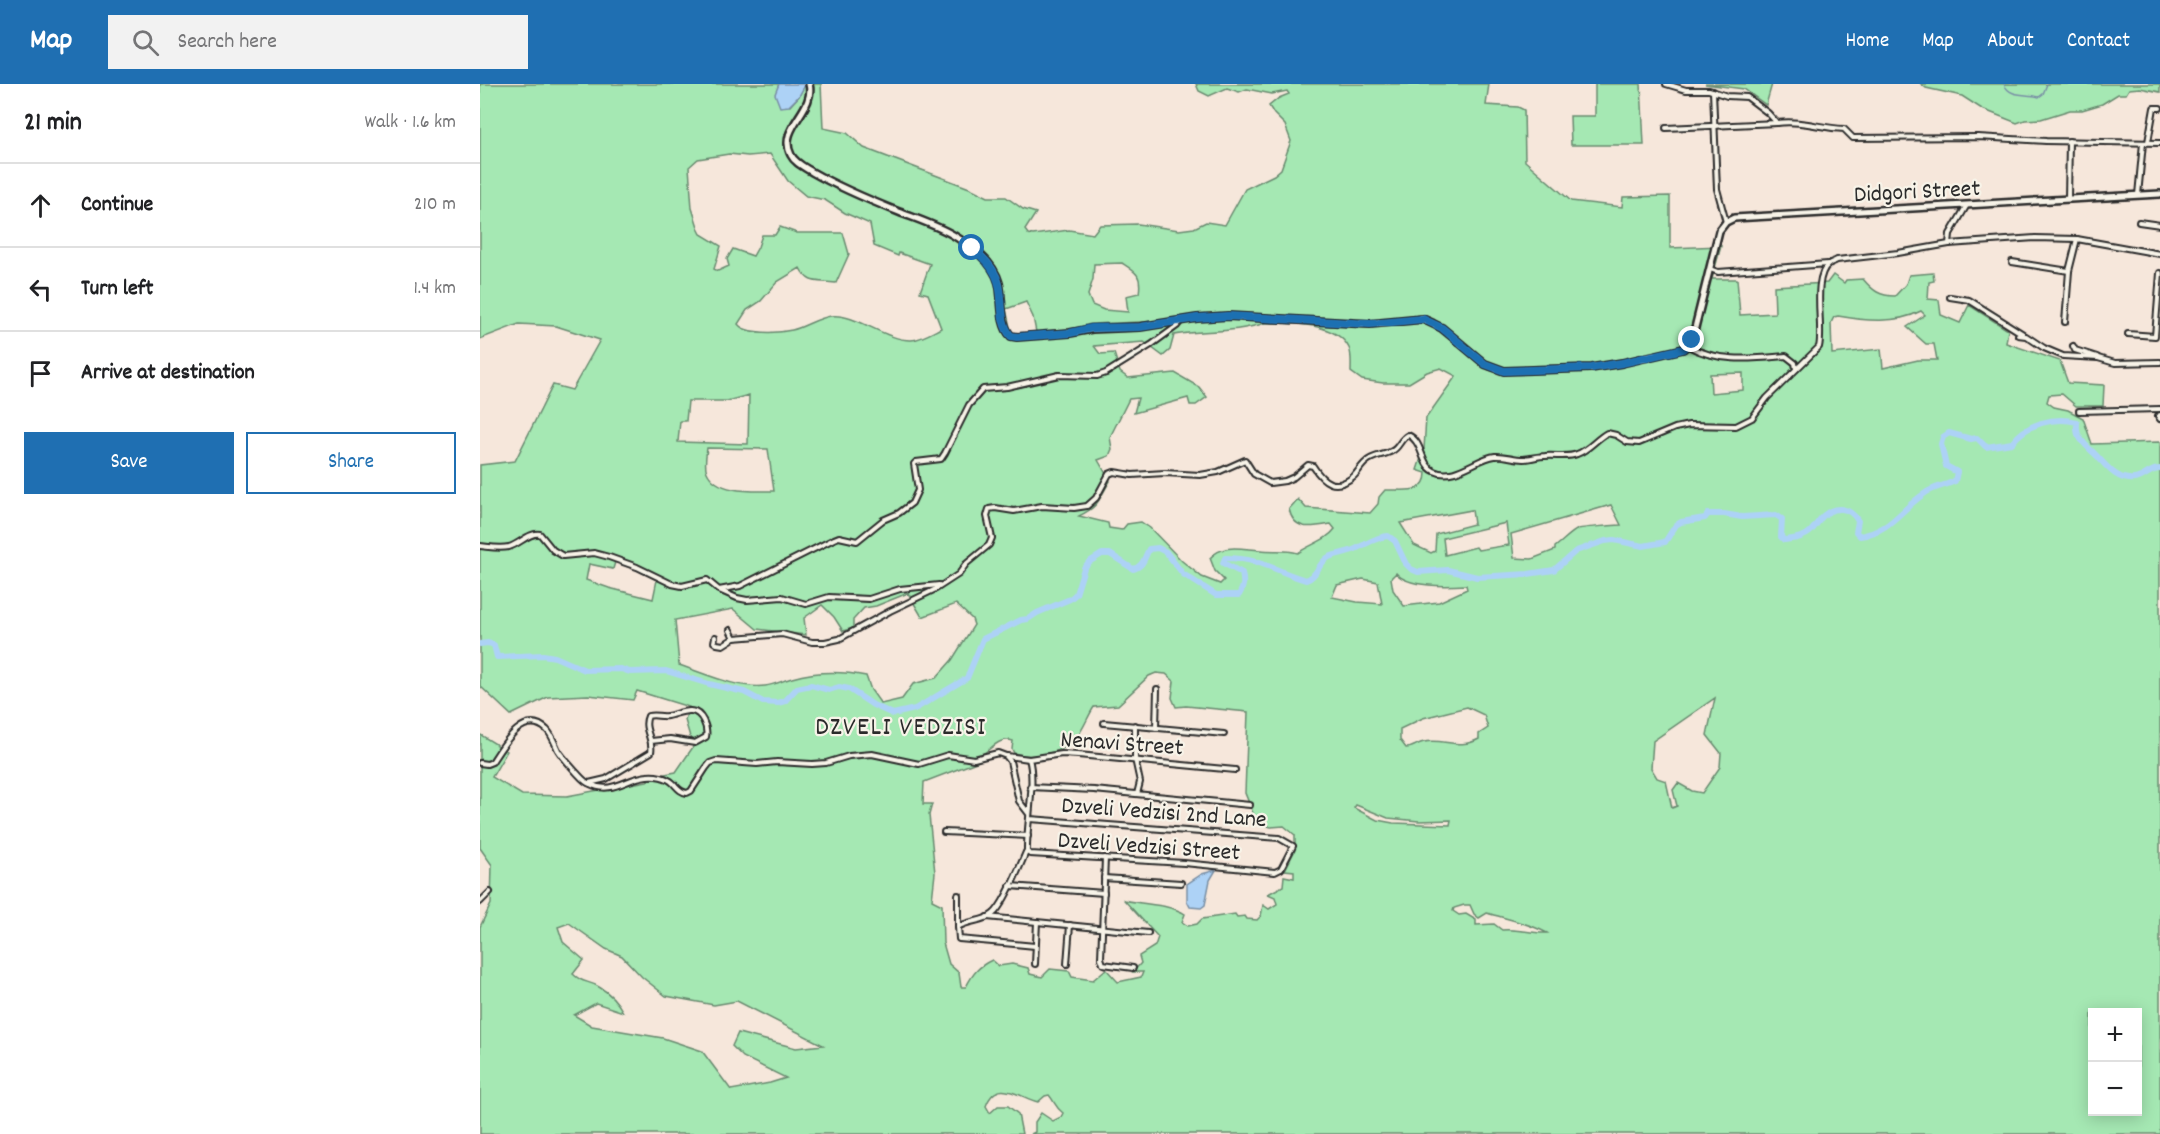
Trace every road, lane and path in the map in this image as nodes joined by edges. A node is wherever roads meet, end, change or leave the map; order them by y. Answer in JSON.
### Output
{"nodes":[{"id":1,"x":809,"y":84,"type":"edge"},
{"id":2,"x":1666,"y":84,"type":"edge"},
{"id":3,"x":1713,"y":91,"type":"junction"},
{"id":4,"x":2160,"y":108,"type":"edge"},
{"id":5,"x":1777,"y":123,"type":"junction"},
{"id":6,"x":1715,"y":126,"type":"junction"},
{"id":7,"x":1665,"y":128,"type":"dead end"},
{"id":8,"x":2069,"y":141,"type":"junction"},
{"id":9,"x":2160,"y":142,"type":"edge"},
{"id":10,"x":2146,"y":143,"type":"junction"},
{"id":11,"x":2160,"y":194,"type":"edge"},
{"id":12,"x":2138,"y":195,"type":"junction"},
{"id":13,"x":2067,"y":200,"type":"junction"},
{"id":14,"x":1967,"y":205,"type":"junction"},
{"id":15,"x":1726,"y":222,"type":"junction"},
{"id":16,"x":2139,"y":222,"type":"dead end"},
{"id":17,"x":2160,"y":225,"type":"edge"},
{"id":18,"x":2077,"y":239,"type":"junction"},
{"id":19,"x":1949,"y":244,"type":"junction"},
{"id":20,"x":2160,"y":254,"type":"edge"},
{"id":21,"x":2012,"y":262,"type":"dead end"},
{"id":22,"x":1828,"y":264,"type":"junction"},
{"id":23,"x":1709,"y":268,"type":"junction"},
{"id":24,"x":2069,"y":271,"type":"junction"},
{"id":25,"x":2160,"y":273,"type":"edge"},
{"id":26,"x":1950,"y":297,"type":"dead end"},
{"id":27,"x":1181,"y":321,"type":"junction"},
{"id":28,"x":2065,"y":322,"type":"dead end"},
{"id":29,"x":2019,"y":334,"type":"dead end"},
{"id":30,"x":2128,"y":334,"type":"dead end"},
{"id":31,"x":2035,"y":340,"type":"junction"},
{"id":32,"x":1688,"y":346,"type":"junction"},
{"id":33,"x":2073,"y":346,"type":"dead end"},
{"id":34,"x":2098,"y":358,"type":"junction"},
{"id":35,"x":2160,"y":362,"type":"edge"},
{"id":36,"x":1796,"y":370,"type":"junction"},
{"id":37,"x":2160,"y":409,"type":"edge"},
{"id":38,"x":2079,"y":411,"type":"dead end"},
{"id":39,"x":480,"y":546,"type":"edge"},
{"id":40,"x":940,"y":585,"type":"junction"},
{"id":41,"x":718,"y":590,"type":"junction"},
{"id":42,"x":730,"y":630,"type":"dead end"},
{"id":43,"x":714,"y":637,"type":"dead end"},
{"id":44,"x":734,"y":638,"type":"junction"},
{"id":45,"x":1156,"y":689,"type":"dead end"},
{"id":46,"x":1104,"y":723,"type":"dead end"},
{"id":47,"x":1136,"y":725,"type":"junction"},
{"id":48,"x":1156,"y":728,"type":"junction"},
{"id":49,"x":1224,"y":734,"type":"dead end"},
{"id":50,"x":651,"y":741,"type":"junction"},
{"id":51,"x":1006,"y":756,"type":"junction"},
{"id":52,"x":1029,"y":759,"type":"junction"},
{"id":53,"x":1135,"y":759,"type":"junction"},
{"id":54,"x":480,"y":763,"type":"edge"},
{"id":55,"x":1235,"y":770,"type":"dead end"},
{"id":56,"x":588,"y":783,"type":"junction"},
{"id":57,"x":1030,"y":787,"type":"junction"},
{"id":58,"x":1137,"y":794,"type":"junction"},
{"id":59,"x":1250,"y":805,"type":"dead end"},
{"id":60,"x":1029,"y":817,"type":"junction"},
{"id":61,"x":944,"y":832,"type":"dead end"},
{"id":62,"x":1028,"y":836,"type":"junction"},
{"id":63,"x":1293,"y":846,"type":"joint"},
{"id":64,"x":1027,"y":852,"type":"junction"},
{"id":65,"x":1105,"y":858,"type":"junction"},
{"id":66,"x":1104,"y":878,"type":"junction"},
{"id":67,"x":1181,"y":884,"type":"dead end"},
{"id":68,"x":1010,"y":886,"type":"junction"},
{"id":69,"x":490,"y":892,"type":"dead end"},
{"id":70,"x":1104,"y":893,"type":"junction"},
{"id":71,"x":958,"y":895,"type":"dead end"},
{"id":72,"x":480,"y":902,"type":"edge"},
{"id":73,"x":987,"y":917,"type":"junction"},
{"id":74,"x":1037,"y":922,"type":"junction"},
{"id":75,"x":1070,"y":925,"type":"junction"},
{"id":76,"x":958,"y":927,"type":"junction"},
{"id":77,"x":1103,"y":927,"type":"junction"},
{"id":78,"x":1148,"y":933,"type":"dead end"},
{"id":79,"x":1035,"y":946,"type":"junction"},
{"id":80,"x":1035,"y":964,"type":"dead end"},
{"id":81,"x":1067,"y":964,"type":"dead end"},
{"id":82,"x":1133,"y":968,"type":"dead end"}],
"edges":[{"from":1,"to":27,"type":"street"},
{"from":2,"to":3,"type":"street"},
{"from":3,"to":5,"type":"street"},
{"from":3,"to":6,"type":"street"},
{"from":4,"to":10,"type":"street"},
{"from":5,"to":6,"type":"street"},
{"from":5,"to":8,"type":"street"},
{"from":6,"to":7,"type":"street"},
{"from":6,"to":15,"type":"street"},
{"from":8,"to":10,"type":"street"},
{"from":8,"to":13,"type":"street"},
{"from":9,"to":10,"type":"street"},
{"from":10,"to":12,"type":"street"},
{"from":11,"to":12,"type":"street","name":"Didgori Street"},
{"from":12,"to":13,"type":"street","name":"Didgori Street"},
{"from":13,"to":14,"type":"street","name":"Didgori Street"},
{"from":14,"to":15,"type":"street","name":"Didgori Street"},
{"from":14,"to":19,"type":"street"},
{"from":15,"to":23,"type":"street"},
{"from":16,"to":17,"type":"street"},
{"from":18,"to":19,"type":"street"},
{"from":18,"to":20,"type":"street"},
{"from":18,"to":24,"type":"street"},
{"from":19,"to":22,"type":"street"},
{"from":21,"to":24,"type":"street"},
{"from":22,"to":23,"type":"street"},
{"from":22,"to":36,"type":"street"},
{"from":23,"to":32,"type":"street"},
{"from":24,"to":28,"type":"street"},
{"from":25,"to":30,"type":"street"},
{"from":26,"to":31,"type":"street"},
{"from":27,"to":32,"type":"street"},
{"from":27,"to":41,"type":"street"},
{"from":29,"to":31,"type":"street"},
{"from":31,"to":34,"type":"street"},
{"from":32,"to":36,"type":"street"},
{"from":33,"to":34,"type":"street"},
{"from":34,"to":35,"type":"street"},
{"from":36,"to":40,"type":"street"},
{"from":37,"to":38,"type":"street"},
{"from":39,"to":41,"type":"street"},
{"from":40,"to":41,"type":"street"},
{"from":40,"to":44,"type":"street"},
{"from":42,"to":44,"type":"street"},
{"from":43,"to":44,"type":"street"},
{"from":45,"to":48,"type":"street"},
{"from":46,"to":47,"type":"street"},
{"from":47,"to":48,"type":"street"},
{"from":47,"to":53,"type":"street"},
{"from":48,"to":49,"type":"street"},
{"from":50,"to":50,"type":"street"},
{"from":50,"to":56,"type":"street"},
{"from":51,"to":52,"type":"street","name":"Nenavi Street"},
{"from":51,"to":56,"type":"street"},
{"from":51,"to":60,"type":"street","name":"Dzveli Vedzisi Street"},
{"from":52,"to":53,"type":"street","name":"Nenavi Street"},
{"from":52,"to":57,"type":"street","name":"Dzveli Vedzisi Street"},
{"from":53,"to":55,"type":"street","name":"Nenavi Street"},
{"from":53,"to":58,"type":"street"},
{"from":54,"to":56,"type":"street"},
{"from":57,"to":58,"type":"street"},
{"from":57,"to":60,"type":"street","name":"Dzveli Vedzisi Street"},
{"from":58,"to":59,"type":"street"},
{"from":60,"to":62,"type":"street","name":"Dzveli Vedzisi Street"},
{"from":60,"to":63,"type":"street","name":"Dzveli Vedzisi 2nd Lane"},
{"from":61,"to":62,"type":"street"},
{"from":62,"to":64,"type":"street","name":"Dzveli Vedzisi Street"},
{"from":63,"to":65,"type":"street","name":"Dzveli Vedzisi Street"},
{"from":64,"to":65,"type":"street","name":"Dzveli Vedzisi Street"},
{"from":64,"to":68,"type":"street"},
{"from":65,"to":66,"type":"street"},
{"from":66,"to":67,"type":"street"},
{"from":66,"to":70,"type":"street"},
{"from":68,"to":70,"type":"street"},
{"from":68,"to":73,"type":"street"},
{"from":69,"to":72,"type":"street"},
{"from":70,"to":77,"type":"street"},
{"from":71,"to":76,"type":"street"},
{"from":73,"to":74,"type":"street"},
{"from":73,"to":76,"type":"street"},
{"from":74,"to":75,"type":"street"},
{"from":74,"to":79,"type":"street"},
{"from":75,"to":77,"type":"street"},
{"from":75,"to":81,"type":"street"},
{"from":76,"to":79,"type":"street"},
{"from":77,"to":78,"type":"street"},
{"from":77,"to":82,"type":"street"},
{"from":79,"to":80,"type":"street"}]}
